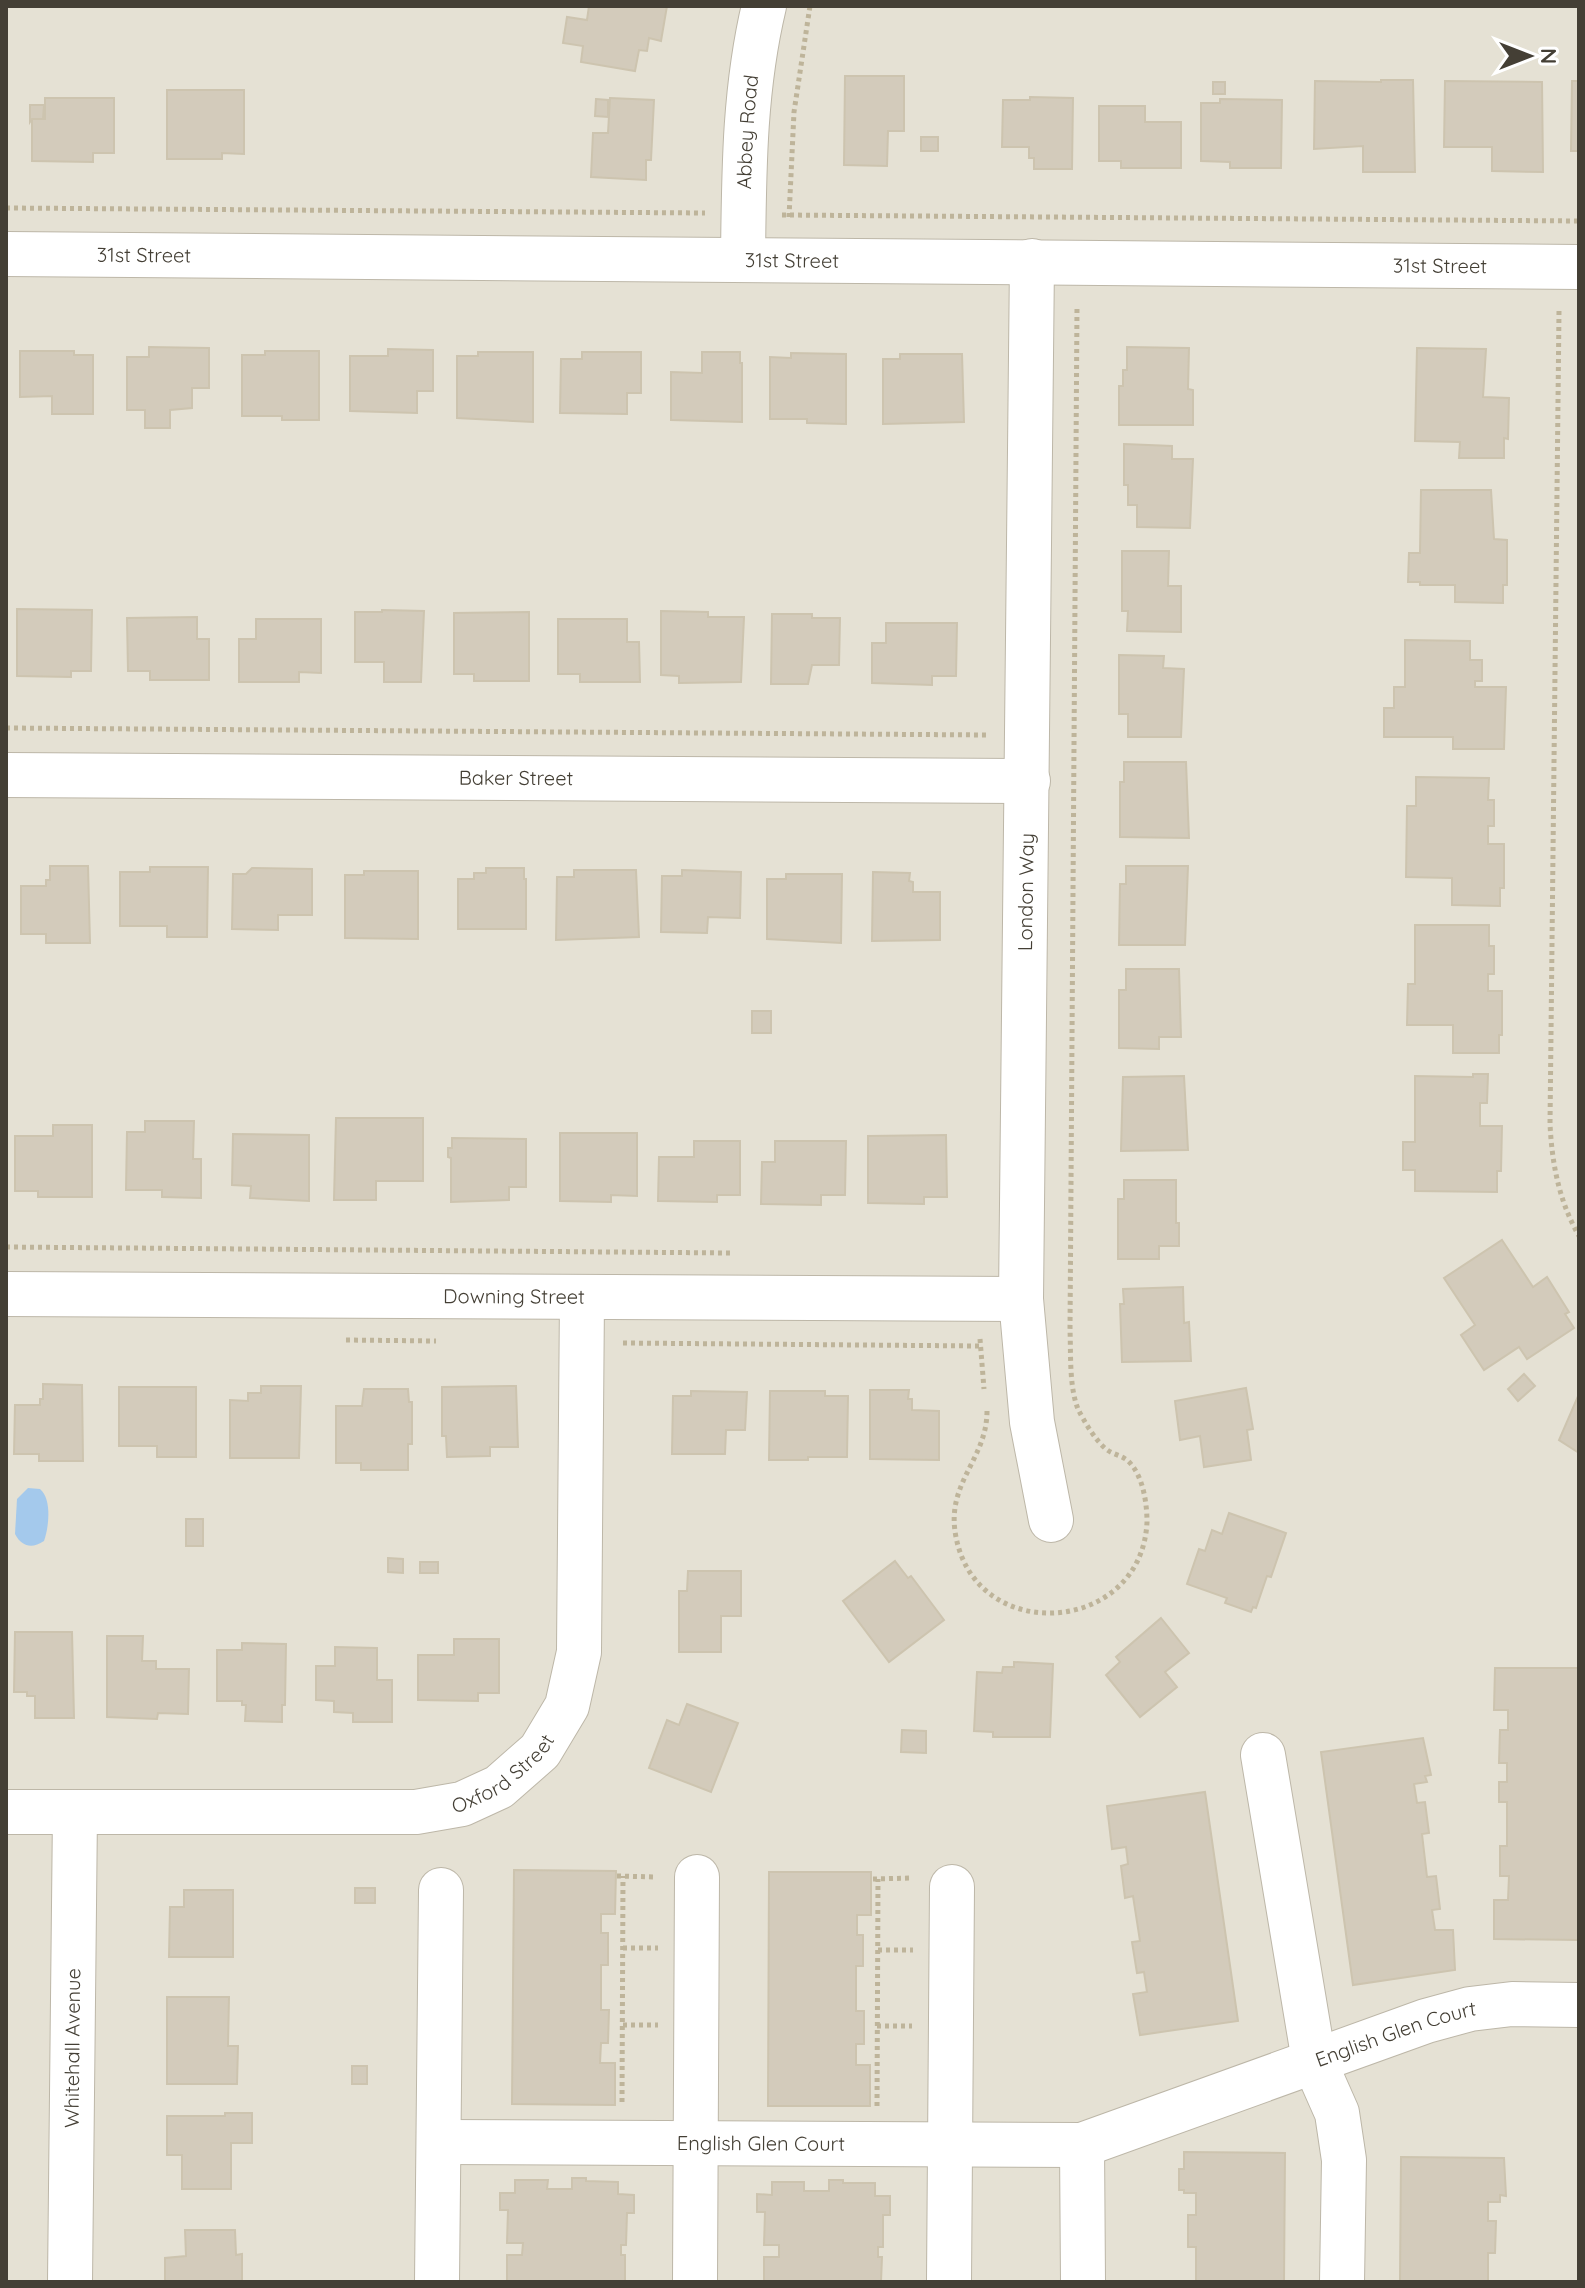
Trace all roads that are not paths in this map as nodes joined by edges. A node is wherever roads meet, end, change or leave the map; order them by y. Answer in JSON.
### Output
{"nodes":[{"id":1,"x":764,"y":6,"type":"edge"},
{"id":2,"x":6,"y":254,"type":"edge"},
{"id":3,"x":743,"y":258,"type":"junction"},
{"id":4,"x":1032,"y":261,"type":"junction"},
{"id":5,"x":1579,"y":267,"type":"edge"},
{"id":6,"x":6,"y":775,"type":"edge"},
{"id":7,"x":1028,"y":781,"type":"junction"},
{"id":8,"x":6,"y":1294,"type":"edge"},
{"id":9,"x":582,"y":1298,"type":"junction"},
{"id":10,"x":1021,"y":1299,"type":"junction"},
{"id":11,"x":1051,"y":1520,"type":"dead end"},
{"id":12,"x":1263,"y":1755,"type":"dead end"},
{"id":13,"x":6,"y":1812,"type":"edge"},
{"id":14,"x":75,"y":1812,"type":"junction"},
{"id":15,"x":697,"y":1877,"type":"dead end"},
{"id":16,"x":952,"y":1887,"type":"dead end"},
{"id":17,"x":441,"y":1890,"type":"dead end"},
{"id":18,"x":1579,"y":2005,"type":"edge"},
{"id":19,"x":1314,"y":2061,"type":"junction"},
{"id":20,"x":439,"y":2142,"type":"junction"},
{"id":21,"x":695,"y":2144,"type":"junction"},
{"id":22,"x":950,"y":2144,"type":"junction"},
{"id":23,"x":1082,"y":2145,"type":"junction"},
{"id":24,"x":70,"y":2282,"type":"edge"},
{"id":25,"x":437,"y":2282,"type":"edge"},
{"id":26,"x":695,"y":2282,"type":"edge"},
{"id":27,"x":949,"y":2282,"type":"edge"},
{"id":28,"x":1083,"y":2282,"type":"edge"},
{"id":29,"x":1342,"y":2282,"type":"edge"}],
"edges":[{"from":1,"to":3,"type":"street","name":"Abbey Road"},
{"from":2,"to":3,"type":"street","name":"31st Street"},
{"from":3,"to":4,"type":"street","name":"31st Street"},
{"from":4,"to":5,"type":"street","name":"31st Street"},
{"from":4,"to":7,"type":"street","name":"London Way"},
{"from":6,"to":7,"type":"street","name":"Baker Street"},
{"from":7,"to":10,"type":"street","name":"London Way"},
{"from":8,"to":9,"type":"street","name":"Downing Street"},
{"from":9,"to":10,"type":"street","name":"Downing Street"},
{"from":9,"to":14,"type":"street","name":"Oxford Street"},
{"from":10,"to":11,"type":"street","name":"London Way"},
{"from":12,"to":19,"type":"street"},
{"from":13,"to":14,"type":"street","name":"Oxford Street"},
{"from":14,"to":24,"type":"street","name":"Whitehall Avenue"},
{"from":15,"to":21,"type":"street"},
{"from":16,"to":22,"type":"street"},
{"from":17,"to":20,"type":"street"},
{"from":18,"to":19,"type":"street","name":"English Glen Court"},
{"from":19,"to":23,"type":"street","name":"English Glen Court"},
{"from":19,"to":29,"type":"street"},
{"from":20,"to":21,"type":"street","name":"English Glen Court"},
{"from":20,"to":25,"type":"street"},
{"from":21,"to":22,"type":"street","name":"English Glen Court"},
{"from":21,"to":26,"type":"street"},
{"from":22,"to":23,"type":"street","name":"English Glen Court"},
{"from":22,"to":27,"type":"street"},
{"from":23,"to":28,"type":"street"}]}
